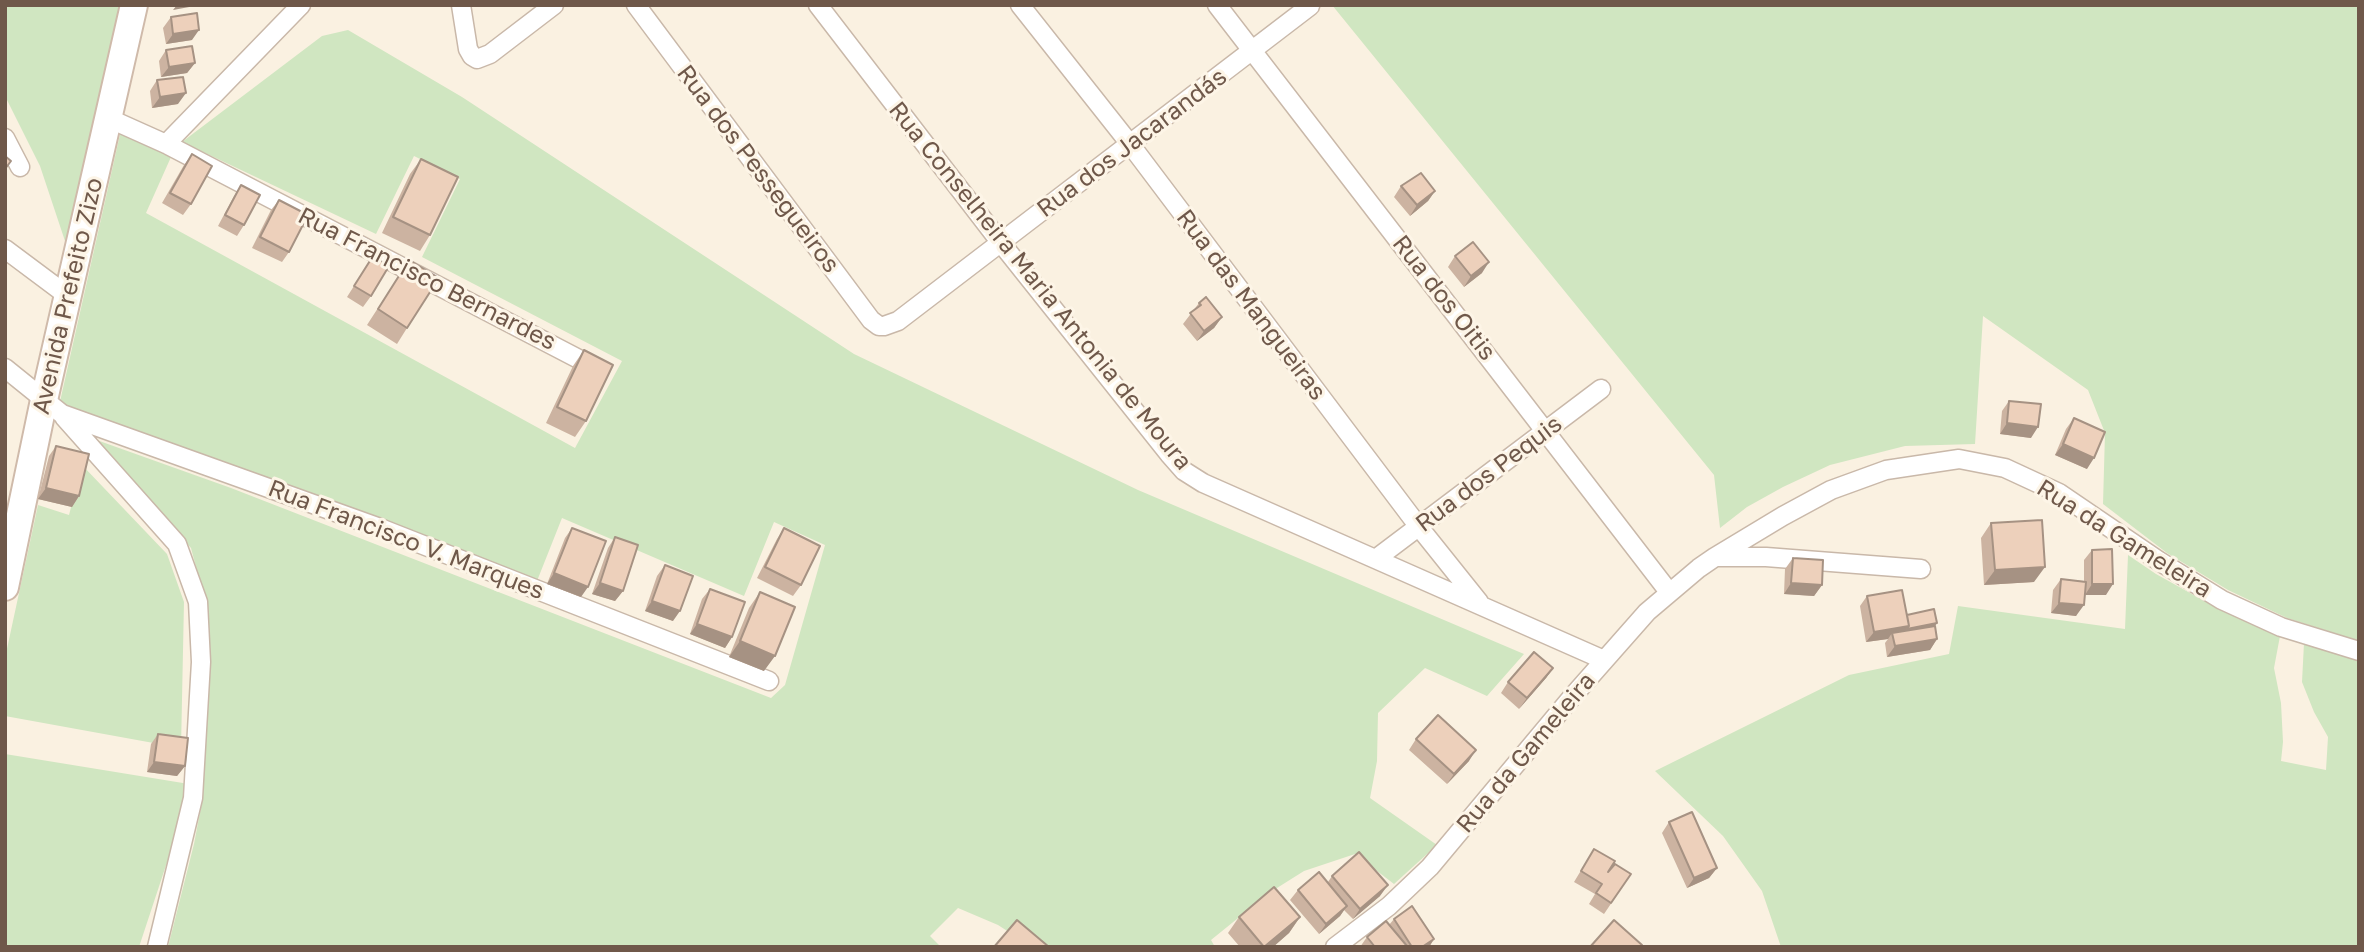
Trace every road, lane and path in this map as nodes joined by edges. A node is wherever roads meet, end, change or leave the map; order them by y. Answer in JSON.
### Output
{"nodes":[{"id":1,"x":134,"y":5,"type":"edge"},
{"id":2,"x":301,"y":5,"type":"edge"},
{"id":3,"x":461,"y":5,"type":"edge"},
{"id":4,"x":554,"y":5,"type":"edge"},
{"id":5,"x":636,"y":5,"type":"edge"},
{"id":6,"x":818,"y":5,"type":"edge"},
{"id":7,"x":1020,"y":5,"type":"edge"},
{"id":8,"x":1217,"y":5,"type":"edge"},
{"id":9,"x":1310,"y":6,"type":"edge"},
{"id":10,"x":1252,"y":50,"type":"junction"},
{"id":11,"x":108,"y":118,"type":"junction"},
{"id":12,"x":5,"y":138,"type":"edge"},
{"id":13,"x":166,"y":144,"type":"junction"},
{"id":14,"x":1130,"y":144,"type":"junction"},
{"id":15,"x":20,"y":167,"type":"dead end"},
{"id":16,"x":1001,"y":243,"type":"junction"},
{"id":17,"x":5,"y":249,"type":"edge"},
{"id":18,"x":68,"y":296,"type":"junction"},
{"id":19,"x":884,"y":326,"type":"joint"},
{"id":20,"x":594,"y":366,"type":"edge"},
{"id":21,"x":5,"y":368,"type":"edge"},
{"id":22,"x":1601,"y":389,"type":"dead end"},
{"id":23,"x":53,"y":407,"type":"junction"},
{"id":24,"x":1547,"y":430,"type":"junction"},
{"id":25,"x":1419,"y":527,"type":"junction"},
{"id":26,"x":1715,"y":557,"type":"junction"},
{"id":27,"x":1377,"y":558,"type":"junction"},
{"id":28,"x":1921,"y":569,"type":"dead end"},
{"id":29,"x":5,"y":587,"type":"edge"},
{"id":30,"x":1669,"y":592,"type":"junction"},
{"id":31,"x":1482,"y":605,"type":"junction"},
{"id":32,"x":2359,"y":651,"type":"edge"},
{"id":33,"x":1604,"y":660,"type":"junction"},
{"id":34,"x":769,"y":681,"type":"dead end"},
{"id":35,"x":157,"y":947,"type":"edge"},
{"id":36,"x":1335,"y":947,"type":"edge"}],
"edges":[{"from":1,"to":11,"type":"main road","name":"Avenida Prefeito Zizo"},
{"from":2,"to":13,"type":"street"},
{"from":3,"to":4,"type":"street"},
{"from":5,"to":19,"type":"street","name":"Rua dos Pessegueiros"},
{"from":6,"to":16,"type":"street","name":"Rua Conselheira Maria Antonia de Moura"},
{"from":7,"to":14,"type":"street","name":"Rua das Mangueiras"},
{"from":8,"to":10,"type":"street","name":"Rua dos Oitis"},
{"from":9,"to":10,"type":"street","name":"Rua dos Jacarandás"},
{"from":10,"to":14,"type":"street","name":"Rua dos Jacarandás"},
{"from":10,"to":24,"type":"street","name":"Rua dos Oitis"},
{"from":11,"to":13,"type":"street","name":"Rua Francisco Bernardes"},
{"from":11,"to":18,"type":"main road","name":"Avenida Prefeito Zizo"},
{"from":12,"to":15,"type":"street"},
{"from":13,"to":20,"type":"street","name":"Rua Francisco Bernardes"},
{"from":14,"to":16,"type":"street","name":"Rua dos Jacarandás"},
{"from":14,"to":25,"type":"street","name":"Rua das Mangueiras"},
{"from":16,"to":19,"type":"street","name":"Rua dos Jacarandás"},
{"from":16,"to":27,"type":"street","name":"Rua Conselheira Maria Antonia de Moura"},
{"from":17,"to":18,"type":"street"},
{"from":18,"to":23,"type":"main road","name":"Avenida Prefeito Zizo"},
{"from":21,"to":23,"type":"street"},
{"from":22,"to":24,"type":"street","name":"Rua dos Pequis"},
{"from":23,"to":29,"type":"main road","name":"Avenida Prefeito Zizo"},
{"from":23,"to":34,"type":"street","name":"Rua Francisco V. Marques"},
{"from":23,"to":35,"type":"street"},
{"from":24,"to":25,"type":"street","name":"Rua dos Pequis"},
{"from":24,"to":30,"type":"street","name":"Rua dos Oitis"},
{"from":25,"to":27,"type":"street","name":"Rua dos Pequis"},
{"from":25,"to":31,"type":"street","name":"Rua das Mangueiras"},
{"from":26,"to":28,"type":"street"},
{"from":26,"to":30,"type":"street","name":"Rua da Gameleira"},
{"from":26,"to":32,"type":"street","name":"Rua da Gameleira"},
{"from":27,"to":31,"type":"street","name":"Rua Conselheira Maria Antonia de Moura"},
{"from":30,"to":33,"type":"street","name":"Rua da Gameleira"},
{"from":31,"to":33,"type":"street","name":"Rua Conselheira Maria Antonia de Moura"},
{"from":33,"to":36,"type":"street","name":"Rua da Gameleira"}]}
